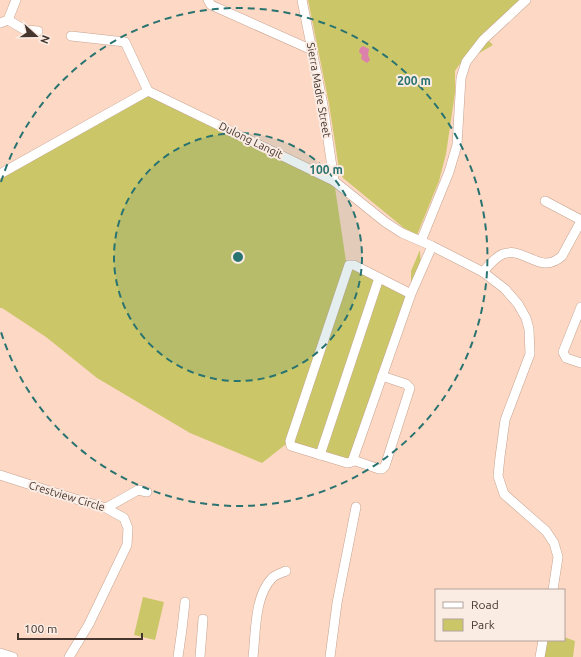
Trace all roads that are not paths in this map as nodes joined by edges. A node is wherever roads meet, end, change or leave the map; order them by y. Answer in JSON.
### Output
{"nodes":[{"id":1,"x":16,"y":0,"type":"edge"},
{"id":2,"x":208,"y":0,"type":"edge"},
{"id":3,"x":302,"y":0,"type":"edge"},
{"id":4,"x":526,"y":0,"type":"edge"},
{"id":5,"x":4,"y":22,"type":"edge"},
{"id":6,"x":38,"y":31,"type":"dead end"},
{"id":7,"x":71,"y":36,"type":"dead end"},
{"id":8,"x":312,"y":50,"type":"junction"},
{"id":9,"x":148,"y":91,"type":"junction"},
{"id":10,"x":0,"y":174,"type":"edge"},
{"id":11,"x":334,"y":180,"type":"junction"},
{"id":12,"x":545,"y":201,"type":"dead end"},
{"id":13,"x":581,"y":221,"type":"edge"},
{"id":14,"x":421,"y":241,"type":"junction"},
{"id":15,"x":432,"y":246,"type":"junction"},
{"id":16,"x":482,"y":272,"type":"junction"},
{"id":17,"x":379,"y":278,"type":"junction"},
{"id":18,"x":411,"y":294,"type":"junction"},
{"id":19,"x":580,"y":311,"type":"edge"},
{"id":20,"x":581,"y":363,"type":"edge"},
{"id":21,"x":382,"y":376,"type":"junction"},
{"id":22,"x":320,"y":455,"type":"junction"},
{"id":23,"x":353,"y":460,"type":"junction"},
{"id":24,"x":0,"y":475,"type":"edge"},
{"id":25,"x":147,"y":492,"type":"dead end"},
{"id":26,"x":356,"y":507,"type":"dead end"},
{"id":27,"x":106,"y":508,"type":"junction"},
{"id":28,"x":286,"y":571,"type":"dead end"},
{"id":29,"x":553,"y":589,"type":"edge"},
{"id":30,"x":185,"y":602,"type":"dead end"},
{"id":31,"x":203,"y":619,"type":"dead end"},
{"id":32,"x":543,"y":641,"type":"edge"},
{"id":33,"x":0,"y":653,"type":"edge"},
{"id":34,"x":13,"y":657,"type":"edge"},
{"id":35,"x":69,"y":657,"type":"edge"},
{"id":36,"x":178,"y":657,"type":"edge"},
{"id":37,"x":200,"y":657,"type":"edge"},
{"id":38,"x":253,"y":657,"type":"edge"},
{"id":39,"x":330,"y":657,"type":"edge"},
{"id":40,"x":540,"y":657,"type":"edge"}],
"edges":[{"from":1,"to":5,"type":"street"},
{"from":2,"to":8,"type":"street"},
{"from":3,"to":8,"type":"street","name":"Sierra Madre Street"},
{"from":4,"to":14,"type":"street"},
{"from":5,"to":6,"type":"street"},
{"from":7,"to":9,"type":"street"},
{"from":8,"to":11,"type":"street","name":"Sierra Madre Street"},
{"from":9,"to":10,"type":"street"},
{"from":9,"to":11,"type":"street","name":"Dulong Langit"},
{"from":11,"to":14,"type":"street","name":"Dulong Langit"},
{"from":12,"to":13,"type":"street"},
{"from":13,"to":16,"type":"street"},
{"from":14,"to":15,"type":"street","name":"Dulong Langit"},
{"from":15,"to":16,"type":"street","name":"Dulong Langit"},
{"from":15,"to":18,"type":"street"},
{"from":16,"to":29,"type":"street","name":"Dulong Langit"},
{"from":17,"to":18,"type":"street"},
{"from":17,"to":22,"type":"street"},
{"from":17,"to":22,"type":"street"},
{"from":18,"to":21,"type":"street"},
{"from":19,"to":20,"type":"street"},
{"from":21,"to":23,"type":"street"},
{"from":21,"to":23,"type":"street"},
{"from":22,"to":23,"type":"street"},
{"from":24,"to":27,"type":"street","name":"Crestview Circle"},
{"from":25,"to":27,"type":"street"},
{"from":26,"to":39,"type":"street"},
{"from":27,"to":35,"type":"street","name":"Crestview Circle"},
{"from":28,"to":38,"type":"street"},
{"from":30,"to":36,"type":"street"},
{"from":31,"to":37,"type":"street"},
{"from":32,"to":40,"type":"street"},
{"from":33,"to":34,"type":"street"}]}
